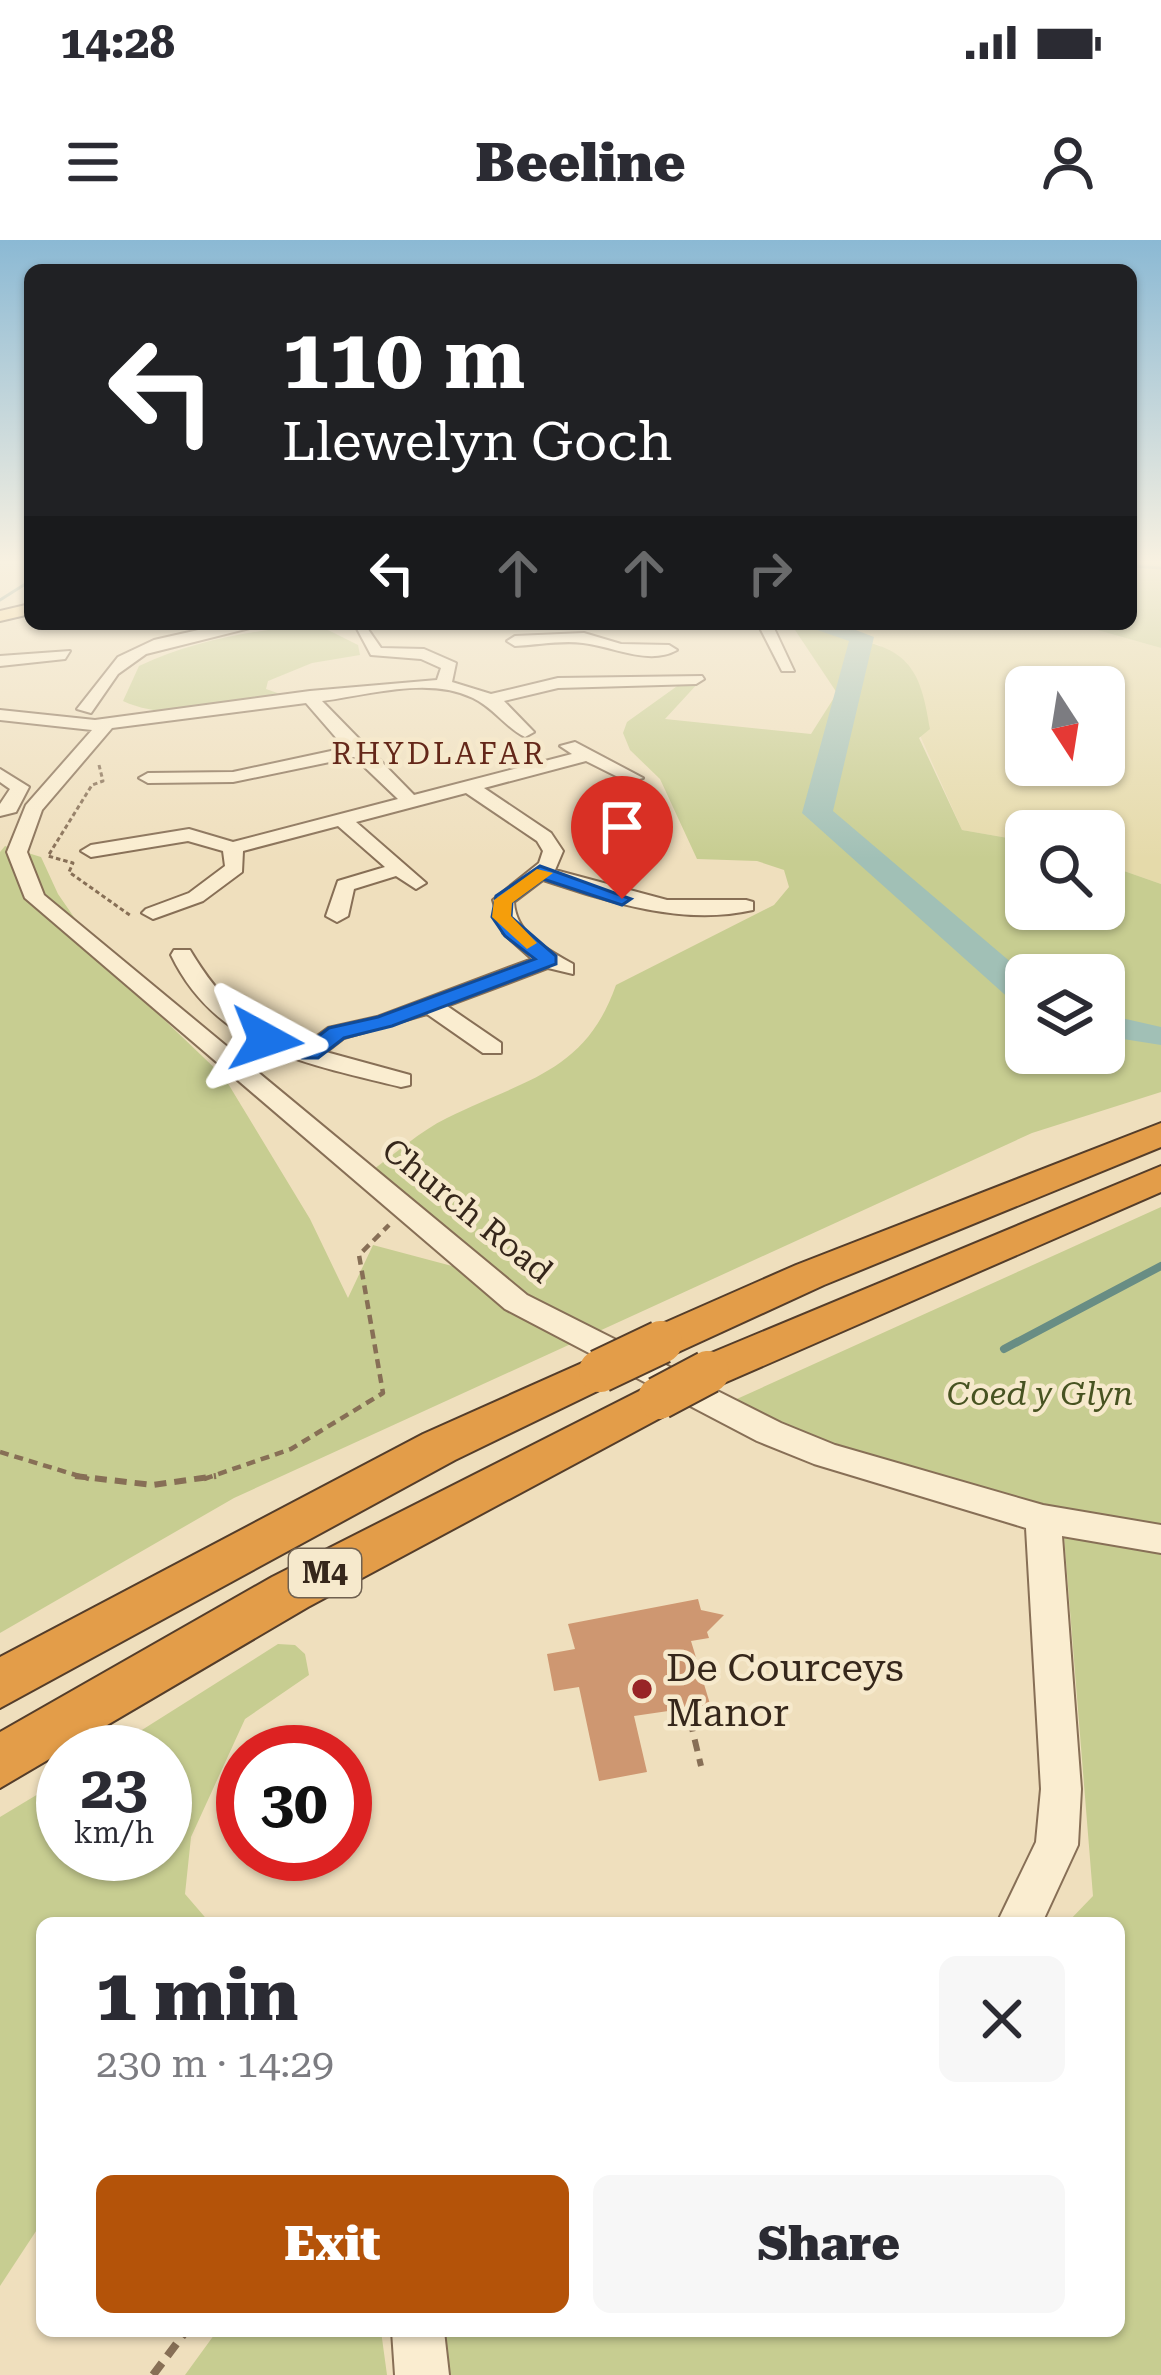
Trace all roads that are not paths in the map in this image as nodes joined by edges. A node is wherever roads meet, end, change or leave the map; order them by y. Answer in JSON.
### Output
{"nodes":[{"id":1,"x":133,"y":660,"type":"edge"},
{"id":2,"x":442,"y":660,"type":"edge"},
{"id":3,"x":676,"y":660,"type":"edge"},
{"id":4,"x":784,"y":660,"type":"edge"},
{"id":5,"x":788,"y":668,"type":"dead end"},
{"id":6,"x":443,"y":685,"type":"junction"},
{"id":7,"x":105,"y":692,"type":"junction"},
{"id":8,"x":310,"y":696,"type":"junction"},
{"id":9,"x":497,"y":704,"type":"junction"},
{"id":10,"x":115,"y":716,"type":"junction"},
{"id":11,"x":2,"y":717,"type":"edge"},
{"id":12,"x":81,"y":722,"type":"junction"},
{"id":13,"x":525,"y":732,"type":"dead end"},
{"id":14,"x":358,"y":751,"type":"junction"},
{"id":15,"x":2,"y":776,"type":"edge"},
{"id":16,"x":148,"y":778,"type":"dead end"},
{"id":17,"x":634,"y":778,"type":"dead end"},
{"id":18,"x":470,"y":788,"type":"junction"},
{"id":19,"x":410,"y":801,"type":"junction"},
{"id":20,"x":0,"y":810,"type":"edge"},
{"id":21,"x":341,"y":819,"type":"junction"},
{"id":22,"x":233,"y":848,"type":"junction"},
{"id":23,"x":91,"y":851,"type":"dead end"},
{"id":24,"x":540,"y":872,"type":"junction"},
{"id":25,"x":746,"y":906,"type":"dead end"},
{"id":26,"x":153,"y":913,"type":"dead end"},
{"id":27,"x":338,"y":916,"type":"dead end"},
{"id":28,"x":182,"y":955,"type":"dead end"},
{"id":29,"x":428,"y":1004,"type":"junction"},
{"id":30,"x":492,"y":1048,"type":"dead end"},
{"id":31,"x":321,"y":1057,"type":"junction"},
{"id":32,"x":401,"y":1080,"type":"dead end"},
{"id":33,"x":1161,"y":1134,"type":"edge"},
{"id":34,"x":1161,"y":1178,"type":"edge"},
{"id":35,"x":1043,"y":1519,"type":"junction"},
{"id":36,"x":1161,"y":1539,"type":"edge"},
{"id":37,"x":0,"y":1684,"type":"edge"},
{"id":38,"x":0,"y":1762,"type":"edge"},
{"id":39,"x":1021,"y":1917,"type":"edge"},
{"id":40,"x":419,"y":2337,"type":"edge"},
{"id":41,"x":422,"y":2375,"type":"edge"}],
"edges":[{"from":1,"to":7,"type":"street"},
{"from":2,"to":6,"type":"street"},
{"from":3,"to":9,"type":"street"},
{"from":4,"to":5,"type":"street"},
{"from":6,"to":8,"type":"street"},
{"from":6,"to":9,"type":"street"},
{"from":7,"to":10,"type":"street"},
{"from":7,"to":12,"type":"street"},
{"from":8,"to":10,"type":"street"},
{"from":8,"to":14,"type":"street"},
{"from":9,"to":13,"type":"street"},
{"from":10,"to":12,"type":"street","name":"Church Road"},
{"from":10,"to":12,"type":"street"},
{"from":11,"to":12,"type":"street"},
{"from":12,"to":35,"type":"street","name":"Church Road"},
{"from":14,"to":16,"type":"street"},
{"from":14,"to":19,"type":"street"},
{"from":15,"to":20,"type":"street"},
{"from":17,"to":18,"type":"street"},
{"from":18,"to":19,"type":"street"},
{"from":18,"to":24,"type":"street"},
{"from":19,"to":21,"type":"street"},
{"from":21,"to":22,"type":"street"},
{"from":21,"to":27,"type":"street"},
{"from":22,"to":23,"type":"street"},
{"from":22,"to":26,"type":"street"},
{"from":24,"to":25,"type":"street"},
{"from":24,"to":29,"type":"street"},
{"from":28,"to":31,"type":"street"},
{"from":29,"to":30,"type":"street"},
{"from":29,"to":31,"type":"street"},
{"from":31,"to":32,"type":"street"},
{"from":33,"to":37,"type":"highway","number":"M4","bridge":true},
{"from":34,"to":38,"type":"highway","number":"M4","bridge":true},
{"from":35,"to":36,"type":"street","name":"Church Road"},
{"from":35,"to":39,"type":"street"},
{"from":40,"to":41,"type":"street"}]}
